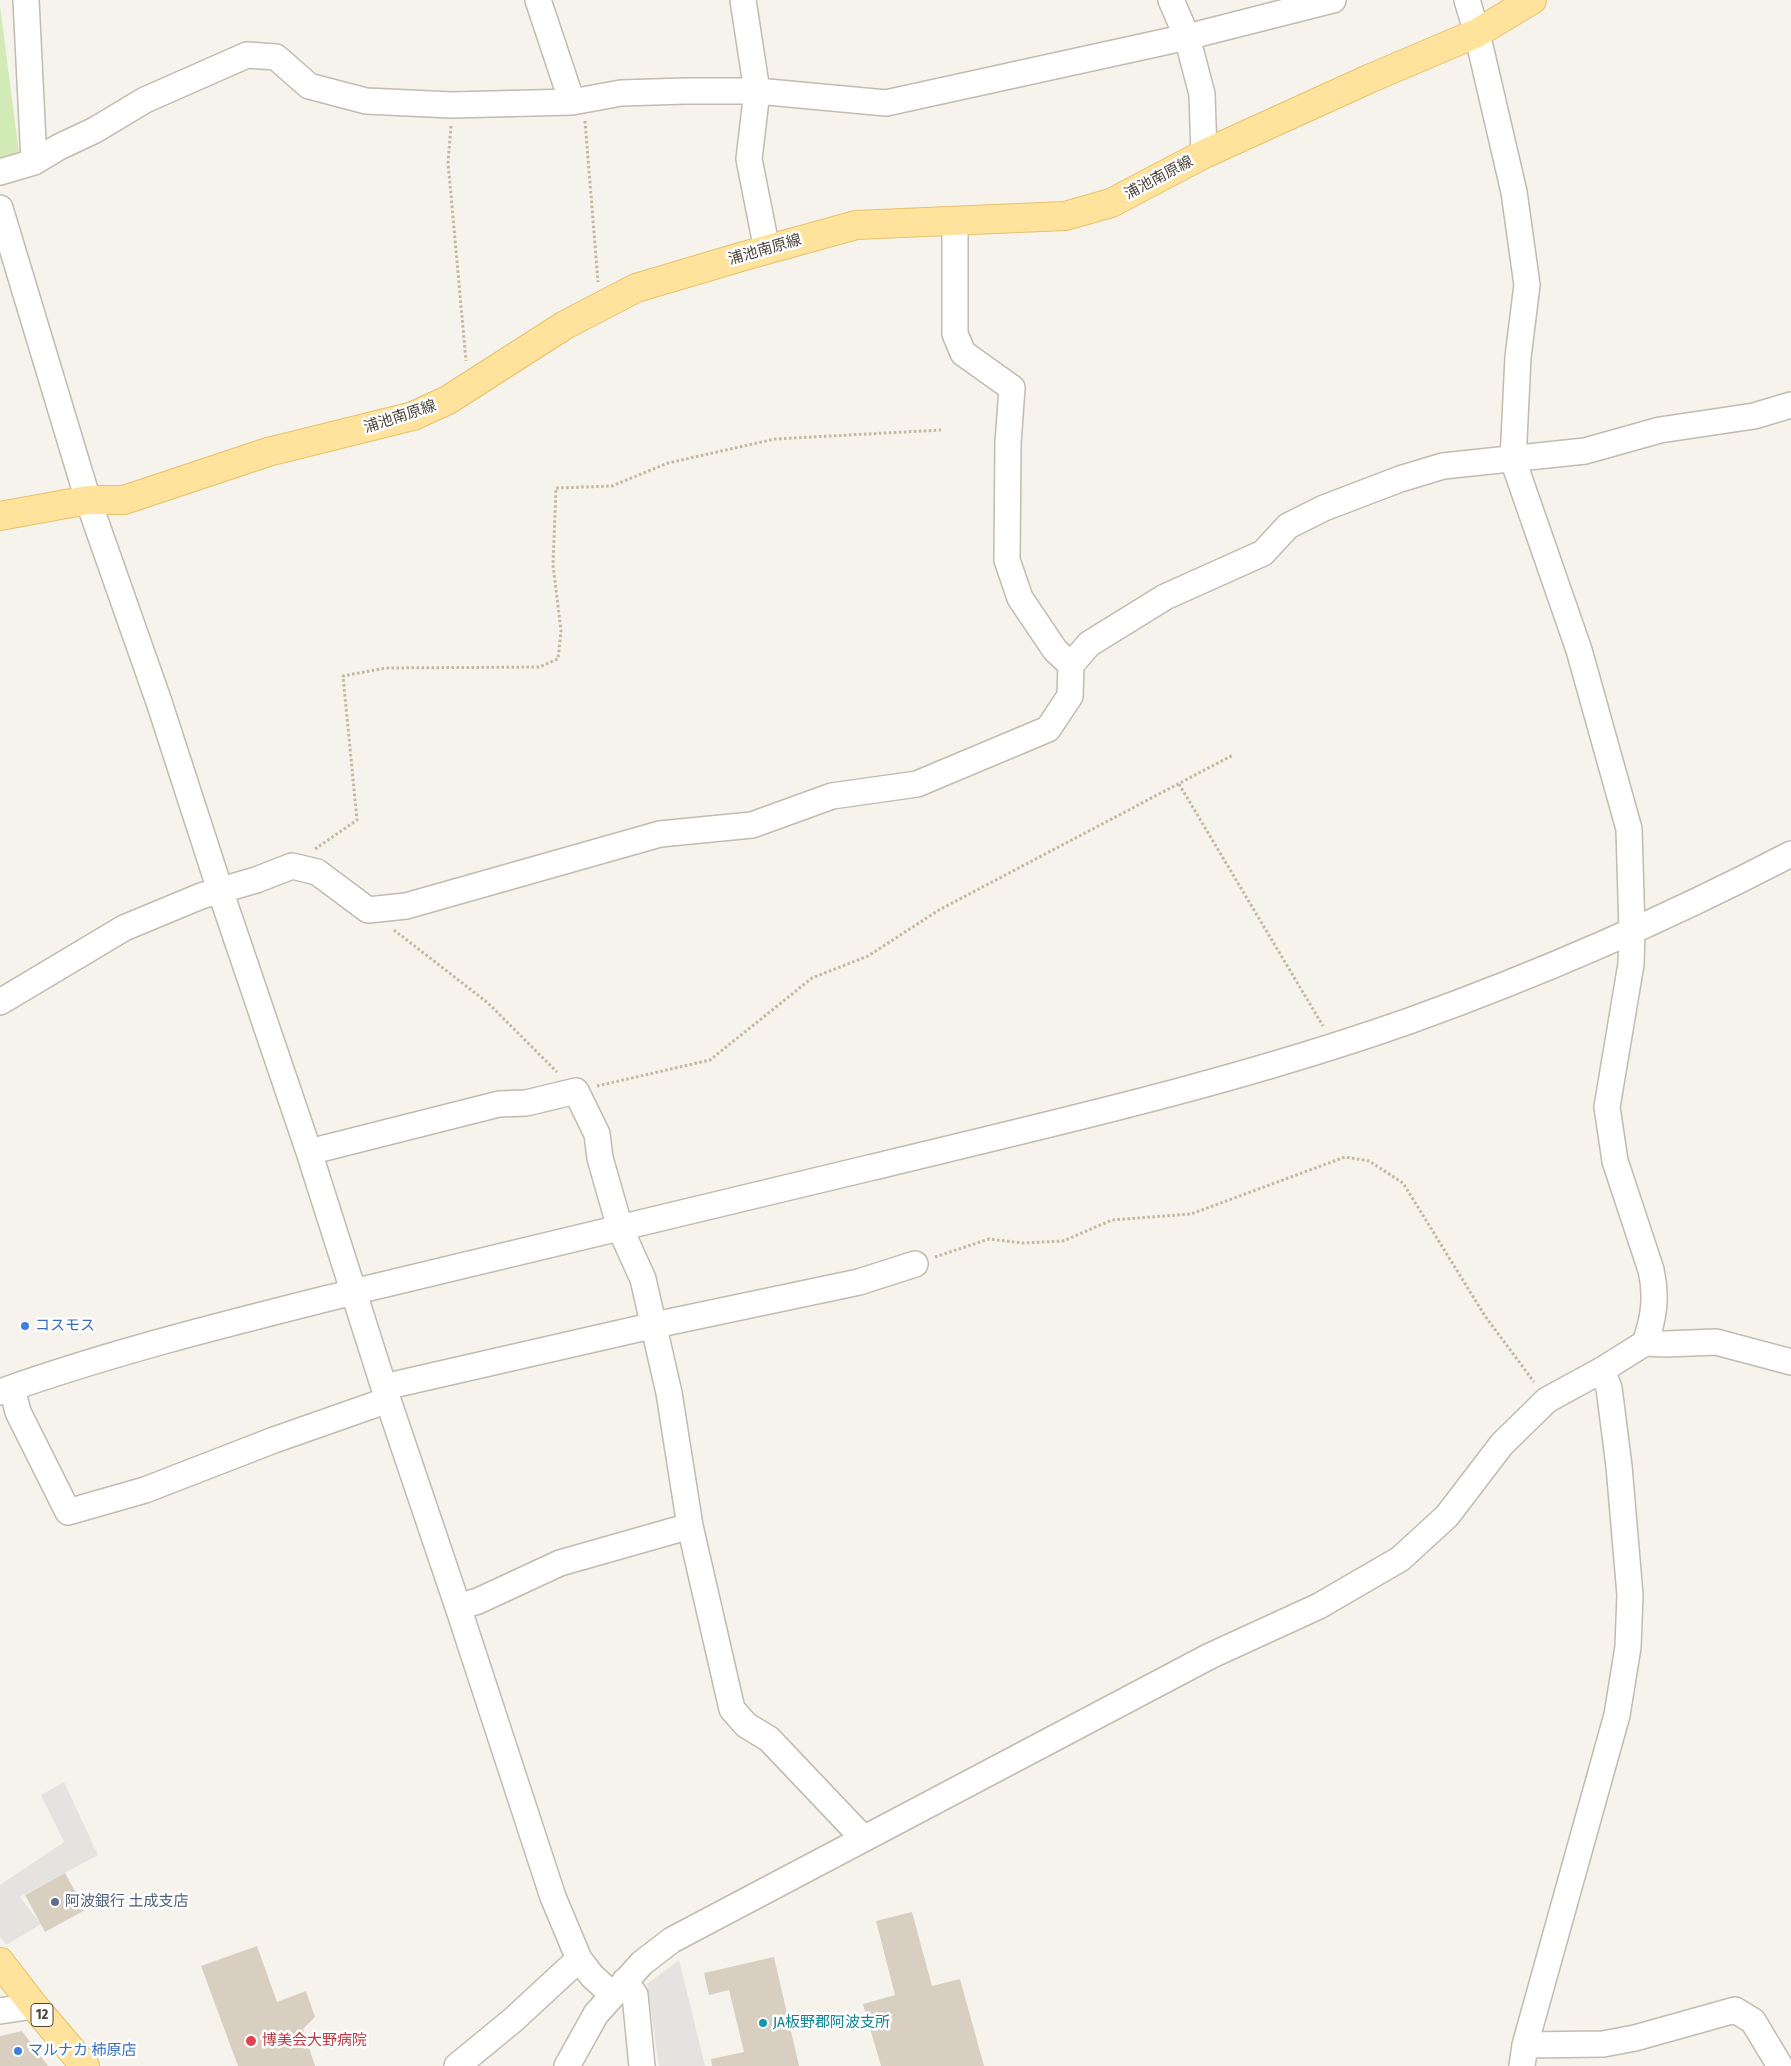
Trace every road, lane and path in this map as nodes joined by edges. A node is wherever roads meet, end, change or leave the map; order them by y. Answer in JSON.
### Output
{"nodes":[{"id":1,"x":26,"y":0,"type":"edge"},
{"id":2,"x":538,"y":0,"type":"edge"},
{"id":3,"x":744,"y":0,"type":"edge"},
{"id":4,"x":1171,"y":0,"type":"edge"},
{"id":5,"x":1334,"y":0,"type":"edge"},
{"id":6,"x":1467,"y":0,"type":"edge"},
{"id":7,"x":1532,"y":0,"type":"edge"},
{"id":8,"x":1477,"y":33,"type":"junction"},
{"id":9,"x":1187,"y":37,"type":"junction"},
{"id":10,"x":757,"y":91,"type":"junction"},
{"id":11,"x":572,"y":102,"type":"junction"},
{"id":12,"x":452,"y":105,"type":"junction"},
{"id":13,"x":1204,"y":154,"type":"junction"},
{"id":14,"x":34,"y":162,"type":"junction"},
{"id":15,"x":0,"y":172,"type":"edge"},
{"id":16,"x":0,"y":208,"type":"edge"},
{"id":17,"x":954,"y":222,"type":"junction"},
{"id":18,"x":767,"y":250,"type":"junction"},
{"id":19,"x":600,"y":307,"type":"junction"},
{"id":20,"x":468,"y":387,"type":"junction"},
{"id":21,"x":1791,"y":405,"type":"edge"},
{"id":22,"x":941,"y":430,"type":"dead end"},
{"id":23,"x":1513,"y":460,"type":"junction"},
{"id":24,"x":88,"y":500,"type":"junction"},
{"id":25,"x":0,"y":516,"type":"edge"},
{"id":26,"x":1071,"y":665,"type":"junction"},
{"id":27,"x":1233,"y":756,"type":"dead end"},
{"id":28,"x":1179,"y":784,"type":"junction"},
{"id":29,"x":1791,"y":854,"type":"edge"},
{"id":30,"x":292,"y":866,"type":"junction"},
{"id":31,"x":220,"y":890,"type":"junction"},
{"id":32,"x":368,"y":910,"type":"junction"},
{"id":33,"x":1632,"y":931,"type":"junction"},
{"id":34,"x":0,"y":1002,"type":"edge"},
{"id":35,"x":1335,"y":1045,"type":"junction"},
{"id":36,"x":576,"y":1091,"type":"junction"},
{"id":37,"x":310,"y":1152,"type":"junction"},
{"id":38,"x":620,"y":1228,"type":"junction"},
{"id":39,"x":915,"y":1264,"type":"joint"},
{"id":40,"x":353,"y":1292,"type":"junction"},
{"id":41,"x":655,"y":1325,"type":"junction"},
{"id":42,"x":1645,"y":1343,"type":"junction"},
{"id":43,"x":1791,"y":1362,"type":"edge"},
{"id":44,"x":1602,"y":1370,"type":"junction"},
{"id":45,"x":6,"y":1390,"type":"edge"},
{"id":46,"x":386,"y":1394,"type":"junction"},
{"id":47,"x":1547,"y":1400,"type":"junction"},
{"id":48,"x":690,"y":1526,"type":"junction"},
{"id":49,"x":458,"y":1607,"type":"junction"},
{"id":50,"x":863,"y":1838,"type":"junction"},
{"id":51,"x":579,"y":1959,"type":"junction"},
{"id":52,"x":0,"y":1962,"type":"edge"},
{"id":53,"x":619,"y":1988,"type":"junction"},
{"id":54,"x":34,"y":2006,"type":"junction"},
{"id":55,"x":0,"y":2011,"type":"edge"},
{"id":56,"x":1524,"y":2056,"type":"edge"},
{"id":57,"x":85,"y":2066,"type":"edge"},
{"id":58,"x":457,"y":2066,"type":"edge"},
{"id":59,"x":567,"y":2066,"type":"edge"},
{"id":60,"x":642,"y":2066,"type":"edge"},
{"id":61,"x":1780,"y":2066,"type":"edge"}],
"edges":[{"from":1,"to":14,"type":"street"},
{"from":2,"to":11,"type":"street"},
{"from":3,"to":10,"type":"street"},
{"from":4,"to":9,"type":"street"},
{"from":5,"to":9,"type":"street"},
{"from":6,"to":8,"type":"street"},
{"from":7,"to":8,"type":"main road","name":"浦池南原線"},
{"from":8,"to":13,"type":"main road","name":"浦池南原線"},
{"from":8,"to":23,"type":"street"},
{"from":9,"to":10,"type":"street"},
{"from":9,"to":13,"type":"street"},
{"from":10,"to":11,"type":"street"},
{"from":10,"to":18,"type":"street"},
{"from":11,"to":12,"type":"street"},
{"from":11,"to":19,"type":"path"},
{"from":12,"to":14,"type":"street"},
{"from":12,"to":20,"type":"path"},
{"from":13,"to":17,"type":"main road","name":"浦池南原線"},
{"from":14,"to":15,"type":"street"},
{"from":16,"to":24,"type":"street"},
{"from":17,"to":18,"type":"main road","name":"浦池南原線"},
{"from":17,"to":26,"type":"street"},
{"from":18,"to":19,"type":"main road","name":"浦池南原線"},
{"from":19,"to":20,"type":"main road","name":"浦池南原線"},
{"from":20,"to":24,"type":"main road","name":"浦池南原線"},
{"from":21,"to":23,"type":"street"},
{"from":22,"to":30,"type":"path"},
{"from":23,"to":26,"type":"street"},
{"from":23,"to":33,"type":"street"},
{"from":24,"to":25,"type":"main road","name":"浦池南原線"},
{"from":24,"to":31,"type":"street"},
{"from":26,"to":32,"type":"street"},
{"from":27,"to":28,"type":"path"},
{"from":28,"to":35,"type":"path"},
{"from":28,"to":36,"type":"path"},
{"from":29,"to":33,"type":"street"},
{"from":30,"to":31,"type":"street"},
{"from":30,"to":32,"type":"street"},
{"from":31,"to":34,"type":"street"},
{"from":31,"to":37,"type":"street"},
{"from":32,"to":36,"type":"path"},
{"from":33,"to":35,"type":"street"},
{"from":33,"to":42,"type":"street"},
{"from":35,"to":38,"type":"street"},
{"from":36,"to":37,"type":"street"},
{"from":36,"to":38,"type":"street"},
{"from":37,"to":40,"type":"street"},
{"from":38,"to":40,"type":"street"},
{"from":38,"to":41,"type":"street"},
{"from":39,"to":41,"type":"street"},
{"from":39,"to":47,"type":"path"},
{"from":40,"to":45,"type":"street"},
{"from":40,"to":46,"type":"street"},
{"from":41,"to":46,"type":"street"},
{"from":41,"to":48,"type":"street"},
{"from":42,"to":43,"type":"street"},
{"from":42,"to":44,"type":"street"},
{"from":44,"to":47,"type":"street"},
{"from":44,"to":56,"type":"street"},
{"from":45,"to":46,"type":"street"},
{"from":46,"to":49,"type":"street"},
{"from":47,"to":50,"type":"street"},
{"from":48,"to":49,"type":"street"},
{"from":48,"to":50,"type":"street"},
{"from":49,"to":51,"type":"street"},
{"from":50,"to":53,"type":"street"},
{"from":51,"to":53,"type":"street"},
{"from":51,"to":58,"type":"street"},
{"from":52,"to":54,"type":"main road","number":"12"},
{"from":53,"to":59,"type":"street"},
{"from":53,"to":60,"type":"street"},
{"from":54,"to":55,"type":"street"},
{"from":54,"to":57,"type":"main road","number":"12"},
{"from":56,"to":61,"type":"street"}]}
